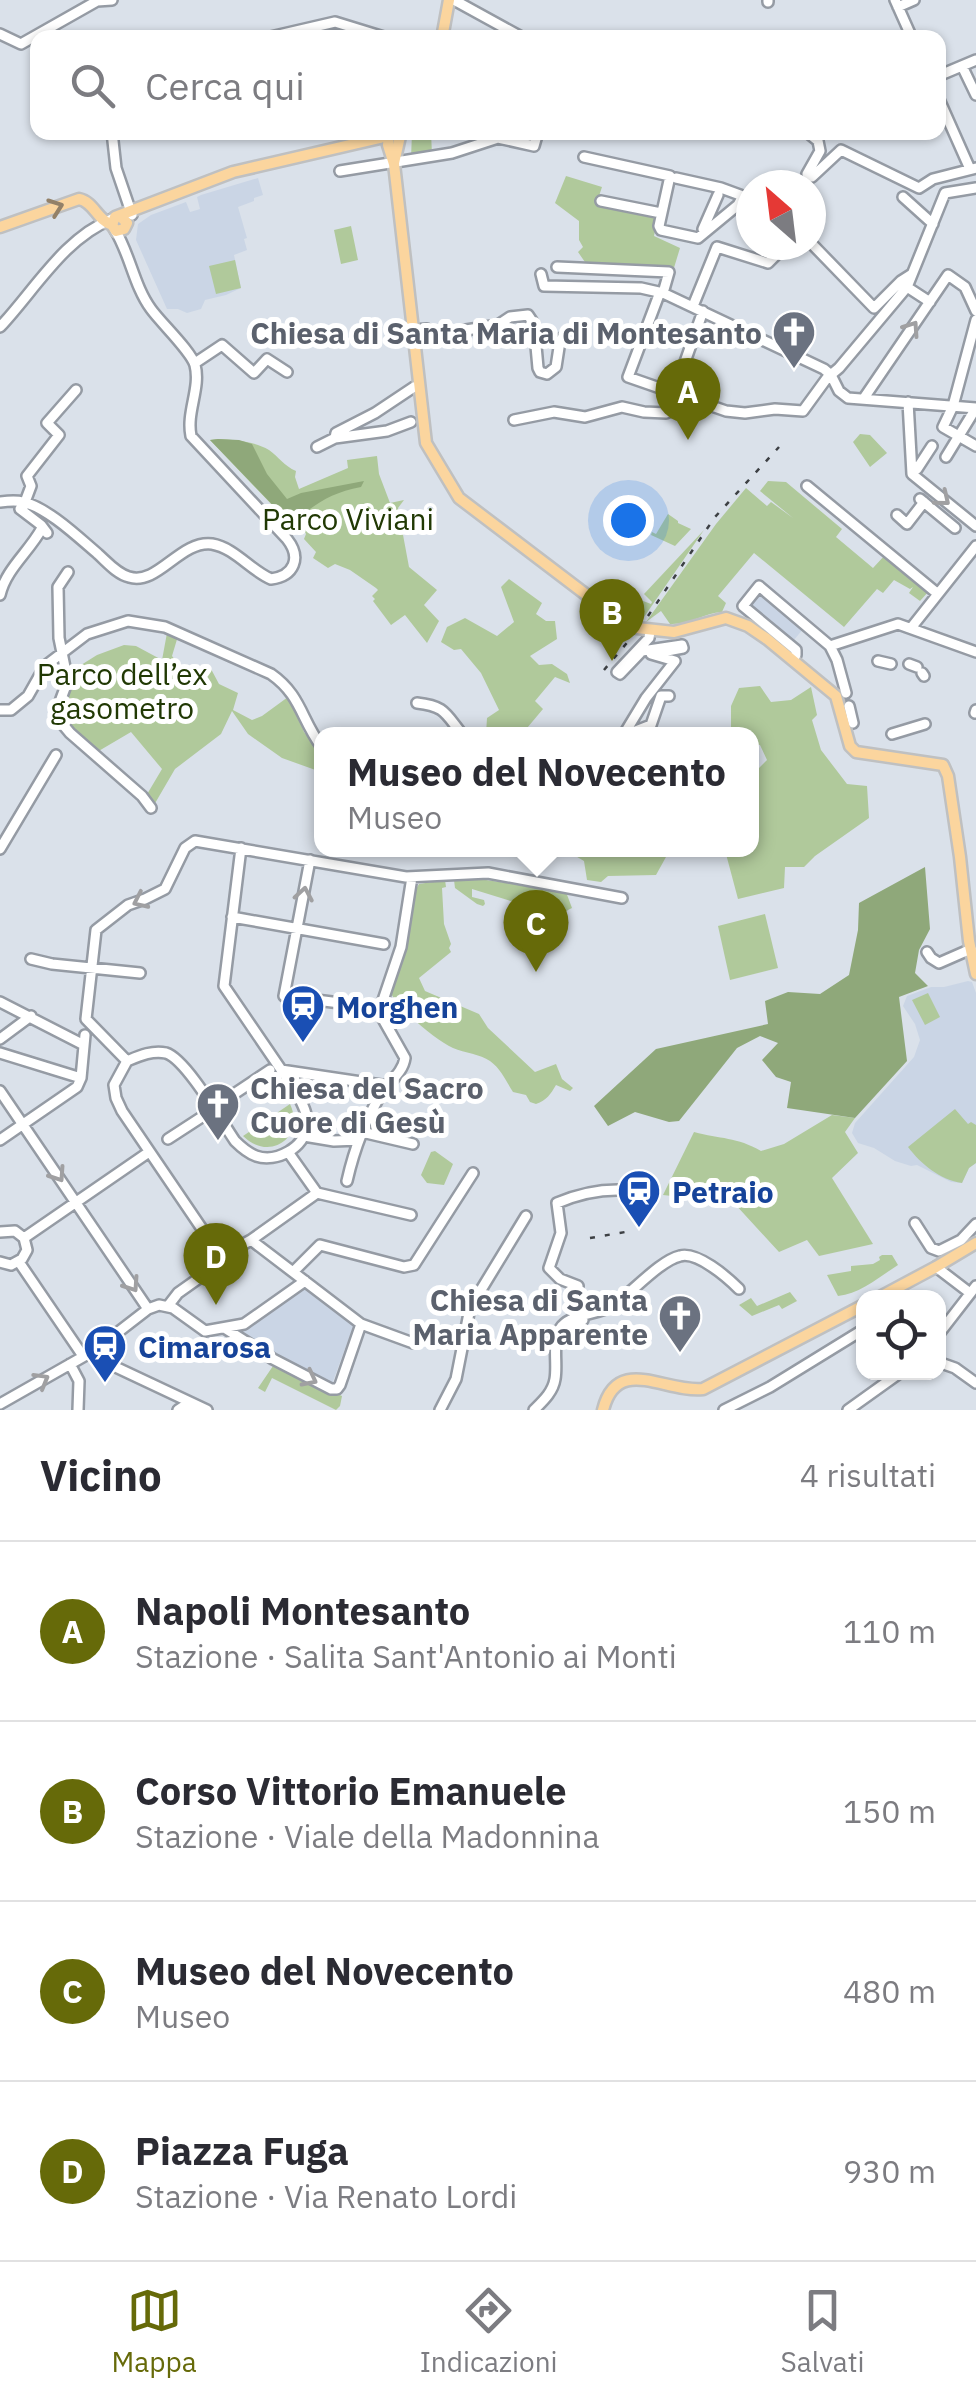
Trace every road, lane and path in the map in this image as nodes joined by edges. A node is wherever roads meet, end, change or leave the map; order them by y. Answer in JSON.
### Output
{"nodes":[{"id":1,"x":112,"y":0,"type":"edge"},
{"id":2,"x":452,"y":0,"type":"edge"},
{"id":3,"x":914,"y":0,"type":"edge"},
{"id":4,"x":897,"y":4,"type":"edge"},
{"id":5,"x":46,"y":30,"type":"edge"},
{"id":6,"x":300,"y":30,"type":"edge"},
{"id":7,"x":361,"y":30,"type":"edge"},
{"id":8,"x":444,"y":30,"type":"edge"},
{"id":9,"x":511,"y":30,"type":"edge"},
{"id":10,"x":908,"y":30,"type":"edge"},
{"id":11,"x":0,"y":34,"type":"edge"},
{"id":12,"x":30,"y":39,"type":"edge"},
{"id":13,"x":976,"y":60,"type":"edge"},
{"id":14,"x":962,"y":66,"type":"junction"},
{"id":15,"x":946,"y":73,"type":"edge"},
{"id":16,"x":976,"y":95,"type":"edge"},
{"id":17,"x":946,"y":113,"type":"edge"},
{"id":18,"x":113,"y":140,"type":"edge"},
{"id":19,"x":371,"y":140,"type":"edge"},
{"id":20,"x":394,"y":140,"type":"edge"},
{"id":21,"x":492,"y":140,"type":"edge"},
{"id":22,"x":507,"y":140,"type":"edge"},
{"id":23,"x":536,"y":140,"type":"edge"},
{"id":24,"x":817,"y":140,"type":"edge"},
{"id":25,"x":584,"y":157,"type":"dead end"},
{"id":26,"x":395,"y":160,"type":"junction"},
{"id":27,"x":973,"y":168,"type":"edge"},
{"id":28,"x":340,"y":172,"type":"dead end"},
{"id":29,"x":673,"y":177,"type":"junction"},
{"id":30,"x":976,"y":188,"type":"edge"},
{"id":31,"x":720,"y":192,"type":"junction"},
{"id":32,"x":736,"y":195,"type":"edge"},
{"id":33,"x":903,"y":197,"type":"dead end"},
{"id":34,"x":601,"y":200,"type":"dead end"},
{"id":35,"x":736,"y":206,"type":"edge"},
{"id":36,"x":662,"y":213,"type":"junction"},
{"id":37,"x":122,"y":220,"type":"junction"},
{"id":38,"x":932,"y":224,"type":"junction"},
{"id":39,"x":0,"y":227,"type":"edge"},
{"id":40,"x":699,"y":238,"type":"junction"},
{"id":41,"x":736,"y":253,"type":"edge"},
{"id":42,"x":826,"y":259,"type":"edge"},
{"id":43,"x":541,"y":274,"type":"dead end"},
{"id":44,"x":912,"y":274,"type":"junction"},
{"id":45,"x":976,"y":279,"type":"edge"},
{"id":46,"x":560,"y":286,"type":"junction"},
{"id":47,"x":907,"y":286,"type":"junction"},
{"id":48,"x":662,"y":292,"type":"junction"},
{"id":49,"x":970,"y":293,"type":"edge"},
{"id":50,"x":930,"y":302,"type":"junction"},
{"id":51,"x":693,"y":306,"type":"junction"},
{"id":52,"x":703,"y":311,"type":"junction"},
{"id":53,"x":976,"y":311,"type":"edge"},
{"id":54,"x":976,"y":320,"type":"edge"},
{"id":55,"x":0,"y":327,"type":"edge"},
{"id":56,"x":412,"y":330,"type":"junction"},
{"id":57,"x":563,"y":337,"type":"dead end"},
{"id":58,"x":195,"y":363,"type":"junction"},
{"id":59,"x":287,"y":372,"type":"dead end"},
{"id":60,"x":831,"y":375,"type":"junction"},
{"id":61,"x":419,"y":388,"type":"junction"},
{"id":62,"x":76,"y":390,"type":"dead end"},
{"id":63,"x":674,"y":392,"type":"junction"},
{"id":64,"x":866,"y":399,"type":"junction"},
{"id":65,"x":694,"y":402,"type":"junction"},
{"id":66,"x":908,"y":402,"type":"junction"},
{"id":67,"x":953,"y":406,"type":"junction"},
{"id":68,"x":976,"y":408,"type":"edge"},
{"id":69,"x":514,"y":420,"type":"dead end"},
{"id":70,"x":411,"y":422,"type":"dead end"},
{"id":71,"x":959,"y":436,"type":"junction"},
{"id":72,"x":335,"y":438,"type":"junction"},
{"id":73,"x":932,"y":446,"type":"dead end"},
{"id":74,"x":976,"y":446,"type":"edge"},
{"id":75,"x":317,"y":447,"type":"dead end"},
{"id":76,"x":946,"y":457,"type":"dead end"},
{"id":77,"x":916,"y":469,"type":"dead end"},
{"id":78,"x":807,"y":486,"type":"dead end"},
{"id":79,"x":3,"y":502,"type":"edge"},
{"id":80,"x":22,"y":506,"type":"junction"},
{"id":81,"x":897,"y":516,"type":"dead end"},
{"id":82,"x":49,"y":525,"type":"junction"},
{"id":83,"x":976,"y":526,"type":"edge"},
{"id":84,"x":956,"y":528,"type":"dead end"},
{"id":85,"x":976,"y":546,"type":"edge"},
{"id":86,"x":68,"y":572,"type":"dead end"},
{"id":87,"x":1,"y":585,"type":"edge"},
{"id":88,"x":938,"y":594,"type":"junction"},
{"id":89,"x":911,"y":628,"type":"junction"},
{"id":90,"x":650,"y":631,"type":"junction"},
{"id":91,"x":830,"y":646,"type":"junction"},
{"id":92,"x":976,"y":652,"type":"edge"},
{"id":93,"x":61,"y":653,"type":"junction"},
{"id":94,"x":793,"y":660,"type":"junction"},
{"id":95,"x":878,"y":662,"type":"dead end"},
{"id":96,"x":890,"y":664,"type":"dead end"},
{"id":97,"x":846,"y":693,"type":"dead end"},
{"id":98,"x":669,"y":696,"type":"dead end"},
{"id":99,"x":417,"y":703,"type":"dead end"},
{"id":100,"x":849,"y":706,"type":"dead end"},
{"id":101,"x":0,"y":710,"type":"edge"},
{"id":102,"x":853,"y":722,"type":"dead end"},
{"id":103,"x":925,"y":724,"type":"dead end"},
{"id":104,"x":456,"y":727,"type":"edge"},
{"id":105,"x":629,"y":727,"type":"edge"},
{"id":106,"x":646,"y":727,"type":"edge"},
{"id":107,"x":314,"y":733,"type":"edge"},
{"id":108,"x":892,"y":734,"type":"dead end"},
{"id":109,"x":56,"y":756,"type":"dead end"},
{"id":110,"x":151,"y":808,"type":"dead end"},
{"id":111,"x":241,"y":848,"type":"junction"},
{"id":112,"x":0,"y":849,"type":"edge"},
{"id":113,"x":310,"y":860,"type":"junction"},
{"id":114,"x":412,"y":877,"type":"junction"},
{"id":115,"x":622,"y":898,"type":"dead end"},
{"id":116,"x":232,"y":917,"type":"junction"},
{"id":117,"x":298,"y":928,"type":"junction"},
{"id":118,"x":384,"y":944,"type":"dead end"},
{"id":119,"x":971,"y":949,"type":"junction"},
{"id":120,"x":927,"y":952,"type":"dead end"},
{"id":121,"x":31,"y":960,"type":"dead end"},
{"id":122,"x":92,"y":968,"type":"junction"},
{"id":123,"x":140,"y":974,"type":"dead end"},
{"id":124,"x":976,"y":974,"type":"edge"},
{"id":125,"x":0,"y":1002,"type":"edge"},
{"id":126,"x":380,"y":1008,"type":"junction"},
{"id":127,"x":31,"y":1016,"type":"junction"},
{"id":128,"x":0,"y":1039,"type":"edge"},
{"id":129,"x":0,"y":1053,"type":"edge"},
{"id":130,"x":126,"y":1061,"type":"junction"},
{"id":131,"x":276,"y":1070,"type":"junction"},
{"id":132,"x":81,"y":1078,"type":"junction"},
{"id":133,"x":388,"y":1086,"type":"junction"},
{"id":134,"x":0,"y":1090,"type":"edge"},
{"id":135,"x":234,"y":1094,"type":"dead end"},
{"id":136,"x":208,"y":1113,"type":"dead end"},
{"id":137,"x":23,"y":1124,"type":"junction"},
{"id":138,"x":304,"y":1136,"type":"junction"},
{"id":139,"x":361,"y":1136,"type":"junction"},
{"id":140,"x":168,"y":1139,"type":"dead end"},
{"id":141,"x":0,"y":1140,"type":"edge"},
{"id":142,"x":413,"y":1144,"type":"dead end"},
{"id":143,"x":149,"y":1152,"type":"junction"},
{"id":144,"x":288,"y":1152,"type":"junction"},
{"id":145,"x":472,"y":1173,"type":"dead end"},
{"id":146,"x":346,"y":1181,"type":"dead end"},
{"id":147,"x":617,"y":1190,"type":"dead end"},
{"id":148,"x":318,"y":1193,"type":"junction"},
{"id":149,"x":76,"y":1202,"type":"junction"},
{"id":150,"x":411,"y":1215,"type":"dead end"},
{"id":151,"x":526,"y":1216,"type":"dead end"},
{"id":152,"x":916,"y":1222,"type":"dead end"},
{"id":153,"x":976,"y":1224,"type":"edge"},
{"id":154,"x":0,"y":1232,"type":"edge"},
{"id":155,"x":24,"y":1238,"type":"junction"},
{"id":156,"x":251,"y":1240,"type":"junction"},
{"id":157,"x":976,"y":1243,"type":"edge"},
{"id":158,"x":0,"y":1262,"type":"edge"},
{"id":159,"x":19,"y":1262,"type":"junction"},
{"id":160,"x":936,"y":1268,"type":"junction"},
{"id":161,"x":294,"y":1272,"type":"junction"},
{"id":162,"x":200,"y":1277,"type":"dead end"},
{"id":163,"x":305,"y":1280,"type":"junction"},
{"id":164,"x":578,"y":1286,"type":"dead end"},
{"id":165,"x":739,"y":1288,"type":"dead end"},
{"id":166,"x":893,"y":1290,"type":"edge"},
{"id":167,"x":973,"y":1290,"type":"edge"},
{"id":168,"x":168,"y":1306,"type":"junction"},
{"id":169,"x":856,"y":1309,"type":"edge"},
{"id":170,"x":148,"y":1310,"type":"junction"},
{"id":171,"x":361,"y":1324,"type":"junction"},
{"id":172,"x":946,"y":1325,"type":"edge"},
{"id":173,"x":226,"y":1329,"type":"junction"},
{"id":174,"x":856,"y":1336,"type":"edge"},
{"id":175,"x":412,"y":1342,"type":"dead end"},
{"id":176,"x":95,"y":1350,"type":"junction"},
{"id":177,"x":83,"y":1356,"type":"junction"},
{"id":178,"x":70,"y":1364,"type":"junction"},
{"id":179,"x":946,"y":1366,"type":"edge"},
{"id":180,"x":889,"y":1380,"type":"edge"},
{"id":181,"x":976,"y":1383,"type":"edge"},
{"id":182,"x":2,"y":1399,"type":"edge"},
{"id":183,"x":78,"y":1410,"type":"edge"},
{"id":184,"x":178,"y":1410,"type":"edge"},
{"id":185,"x":192,"y":1410,"type":"edge"},
{"id":186,"x":207,"y":1410,"type":"edge"},
{"id":187,"x":440,"y":1410,"type":"edge"},
{"id":188,"x":534,"y":1410,"type":"edge"},
{"id":189,"x":603,"y":1410,"type":"edge"},
{"id":190,"x":726,"y":1410,"type":"edge"},
{"id":191,"x":848,"y":1410,"type":"edge"}],
"edges":[{"from":1,"to":5,"type":"street"},
{"from":2,"to":8,"type":"main road"},
{"from":2,"to":9,"type":"street"},
{"from":3,"to":4,"type":"street"},
{"from":4,"to":10,"type":"street"},
{"from":6,"to":7,"type":"street"},
{"from":11,"to":12,"type":"street"},
{"from":13,"to":14,"type":"street"},
{"from":14,"to":15,"type":"street"},
{"from":14,"to":16,"type":"street"},
{"from":17,"to":27,"type":"street"},
{"from":18,"to":37,"type":"street"},
{"from":19,"to":37,"type":"main road"},
{"from":20,"to":26,"type":"main road"},
{"from":21,"to":26,"type":"street"},
{"from":22,"to":23,"type":"street"},
{"from":24,"to":27,"type":"street"},
{"from":25,"to":29,"type":"street"},
{"from":26,"to":28,"type":"street"},
{"from":26,"to":56,"type":"main road"},
{"from":29,"to":31,"type":"street"},
{"from":29,"to":36,"type":"street"},
{"from":30,"to":38,"type":"street"},
{"from":31,"to":32,"type":"street"},
{"from":31,"to":40,"type":"street"},
{"from":33,"to":38,"type":"street"},
{"from":34,"to":36,"type":"street"},
{"from":35,"to":40,"type":"street"},
{"from":36,"to":40,"type":"street"},
{"from":39,"to":37,"type":"main road","one_way":true},
{"from":37,"to":55,"type":"street"},
{"from":37,"to":58,"type":"street"},
{"from":38,"to":44,"type":"street"},
{"from":41,"to":51,"type":"street"},
{"from":42,"to":44,"type":"street"},
{"from":43,"to":46,"type":"street"},
{"from":44,"to":47,"type":"street"},
{"from":45,"to":49,"type":"street"},
{"from":46,"to":48,"type":"street"},
{"from":46,"to":48,"type":"street"},
{"from":47,"to":50,"type":"street"},
{"from":47,"to":60,"type":"street"},
{"from":48,"to":51,"type":"street"},
{"from":48,"to":63,"type":"street"},
{"from":49,"to":50,"type":"street"},
{"from":49,"to":53,"type":"street"},
{"from":64,"to":50,"type":"street","one_way":true},
{"from":51,"to":52,"type":"street"},
{"from":52,"to":60,"type":"street"},
{"from":52,"to":63,"type":"street"},
{"from":54,"to":67,"type":"street"},
{"from":56,"to":57,"type":"street"},
{"from":56,"to":61,"type":"main road"},
{"from":58,"to":59,"type":"street"},
{"from":58,"to":82,"type":"street"},
{"from":60,"to":64,"type":"street"},
{"from":60,"to":65,"type":"street"},
{"from":61,"to":72,"type":"street"},
{"from":61,"to":90,"type":"main road"},
{"from":62,"to":80,"type":"street"},
{"from":63,"to":65,"type":"street"},
{"from":64,"to":66,"type":"street"},
{"from":65,"to":69,"type":"street"},
{"from":66,"to":67,"type":"street"},
{"from":66,"to":83,"type":"street","one_way":true},
{"from":67,"to":68,"type":"street"},
{"from":67,"to":71,"type":"street"},
{"from":68,"to":71,"type":"street"},
{"from":70,"to":72,"type":"street"},
{"from":71,"to":74,"type":"street"},
{"from":71,"to":76,"type":"street"},
{"from":72,"to":75,"type":"street"},
{"from":73,"to":77,"type":"street"},
{"from":78,"to":88,"type":"street"},
{"from":79,"to":80,"type":"street"},
{"from":80,"to":82,"type":"street"},
{"from":81,"to":84,"type":"street"},
{"from":82,"to":87,"type":"street"},
{"from":85,"to":88,"type":"street"},
{"from":86,"to":93,"type":"street"},
{"from":88,"to":89,"type":"street"},
{"from":89,"to":91,"type":"street"},
{"from":89,"to":92,"type":"street"},
{"from":90,"to":94,"type":"main road"},
{"from":90,"to":105,"type":"street"},
{"from":91,"to":94,"type":"street"},
{"from":91,"to":97,"type":"street"},
{"from":93,"to":101,"type":"street"},
{"from":93,"to":107,"type":"street"},
{"from":93,"to":110,"type":"street"},
{"from":94,"to":119,"type":"main road"},
{"from":95,"to":96,"type":"street"},
{"from":98,"to":106,"type":"street"},
{"from":99,"to":104,"type":"street"},
{"from":100,"to":102,"type":"street"},
{"from":103,"to":108,"type":"street"},
{"from":109,"to":112,"type":"street"},
{"from":111,"to":113,"type":"street"},
{"from":111,"to":116,"type":"street"},
{"from":111,"to":122,"type":"street","one_way":true},
{"from":113,"to":114,"type":"street"},
{"from":117,"to":113,"type":"street","one_way":true},
{"from":114,"to":115,"type":"street"},
{"from":114,"to":126,"type":"street"},
{"from":116,"to":117,"type":"street"},
{"from":116,"to":131,"type":"street"},
{"from":117,"to":118,"type":"street"},
{"from":117,"to":126,"type":"street"},
{"from":119,"to":120,"type":"street"},
{"from":119,"to":124,"type":"main road"},
{"from":121,"to":122,"type":"street"},
{"from":122,"to":123,"type":"street"},
{"from":122,"to":130,"type":"street"},
{"from":125,"to":127,"type":"street"},
{"from":126,"to":133,"type":"street"},
{"from":127,"to":128,"type":"street"},
{"from":127,"to":132,"type":"street"},
{"from":129,"to":132,"type":"street"},
{"from":130,"to":143,"type":"street"},
{"from":130,"to":144,"type":"street"},
{"from":131,"to":133,"type":"street"},
{"from":131,"to":135,"type":"street"},
{"from":131,"to":138,"type":"street"},
{"from":132,"to":137,"type":"street"},
{"from":133,"to":139,"type":"street"},
{"from":134,"to":137,"type":"street"},
{"from":136,"to":140,"type":"street"},
{"from":137,"to":141,"type":"street"},
{"from":137,"to":149,"type":"street","one_way":true},
{"from":138,"to":139,"type":"street"},
{"from":138,"to":144,"type":"street"},
{"from":139,"to":142,"type":"street"},
{"from":139,"to":146,"type":"street"},
{"from":143,"to":149,"type":"street"},
{"from":143,"to":156,"type":"street"},
{"from":144,"to":148,"type":"street"},
{"from":145,"to":161,"type":"street"},
{"from":147,"to":164,"type":"street"},
{"from":148,"to":150,"type":"street"},
{"from":148,"to":156,"type":"street"},
{"from":149,"to":155,"type":"street"},
{"from":149,"to":170,"type":"street","one_way":true},
{"from":151,"to":187,"type":"street"},
{"from":152,"to":153,"type":"street"},
{"from":154,"to":155,"type":"street"},
{"from":155,"to":159,"type":"street"},
{"from":156,"to":161,"type":"street"},
{"from":157,"to":160,"type":"main road"},
{"from":158,"to":159,"type":"street"},
{"from":159,"to":177,"type":"street"},
{"from":160,"to":166,"type":"main road"},
{"from":160,"to":167,"type":"street"},
{"from":161,"to":163,"type":"street"},
{"from":162,"to":168,"type":"street"},
{"from":163,"to":171,"type":"street"},
{"from":163,"to":173,"type":"street"},
{"from":165,"to":188,"type":"street"},
{"from":167,"to":172,"type":"street"},
{"from":168,"to":170,"type":"street"},
{"from":168,"to":173,"type":"street"},
{"from":169,"to":189,"type":"main road"},
{"from":170,"to":176,"type":"street"},
{"from":173,"to":171,"type":"street","one_way":true},
{"from":171,"to":175,"type":"street"},
{"from":174,"to":190,"type":"street"},
{"from":176,"to":177,"type":"street"},
{"from":176,"to":186,"type":"street"},
{"from":177,"to":178,"type":"street"},
{"from":182,"to":178,"type":"street","one_way":true},
{"from":178,"to":183,"type":"street"},
{"from":179,"to":181,"type":"street"},
{"from":180,"to":191,"type":"street"},
{"from":184,"to":185,"type":"street"}]}
